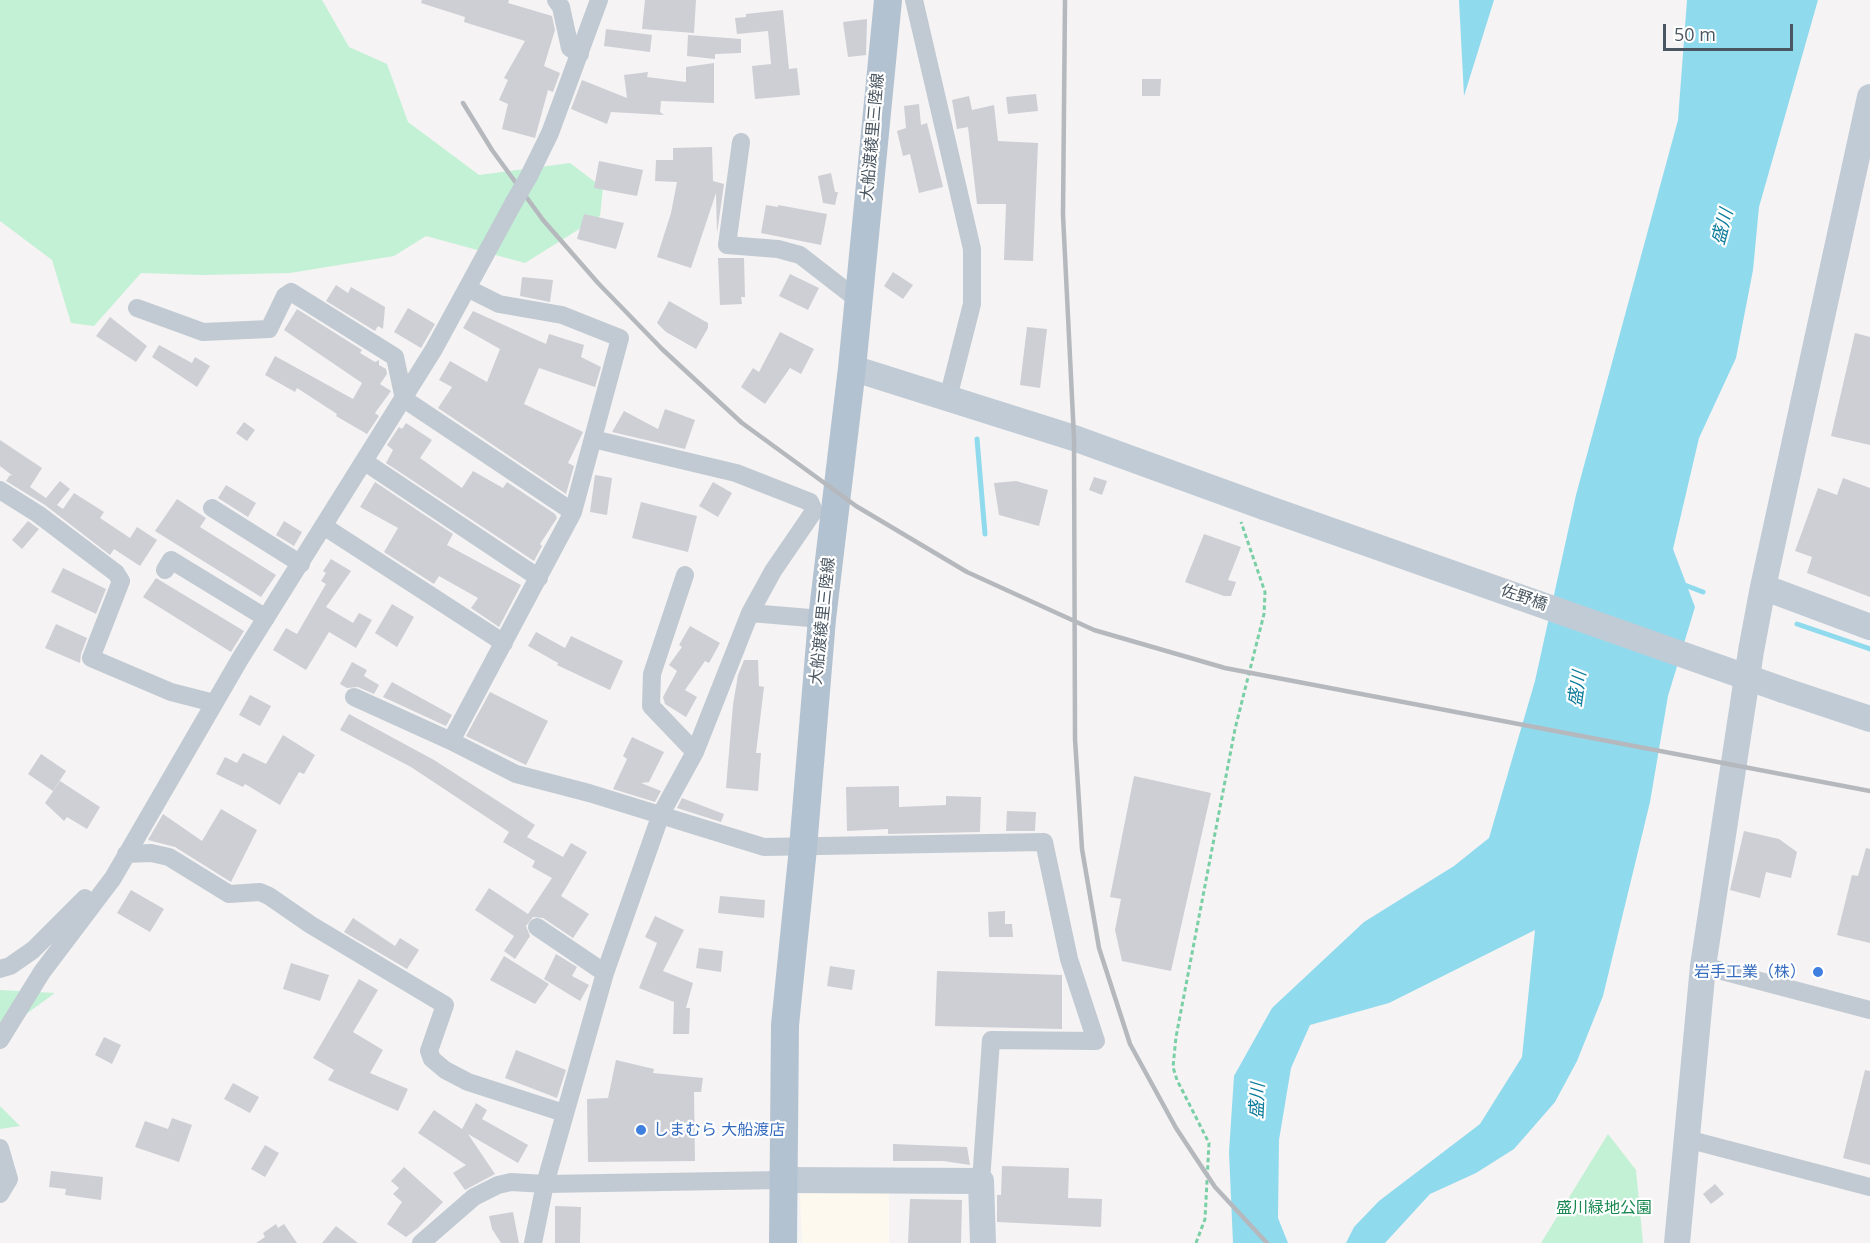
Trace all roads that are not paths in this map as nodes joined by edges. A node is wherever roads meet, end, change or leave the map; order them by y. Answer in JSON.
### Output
{"nodes":[{"id":1,"x":556,"y":0,"type":"edge"},
{"id":2,"x":599,"y":0,"type":"edge"},
{"id":3,"x":888,"y":0,"type":"edge"},
{"id":4,"x":914,"y":0,"type":"edge"},
{"id":5,"x":580,"y":54,"type":"junction"},
{"id":6,"x":1870,"y":97,"type":"edge"},
{"id":7,"x":741,"y":142,"type":"dead end"},
{"id":8,"x":467,"y":288,"type":"junction"},
{"id":9,"x":858,"y":300,"type":"junction"},
{"id":10,"x":137,"y":308,"type":"dead end"},
{"id":11,"x":852,"y":368,"type":"junction"},
{"id":12,"x":948,"y":398,"type":"junction"},
{"id":13,"x":404,"y":399,"type":"junction"},
{"id":14,"x":593,"y":439,"type":"junction"},
{"id":15,"x":365,"y":462,"type":"junction"},
{"id":16,"x":0,"y":490,"type":"edge"},
{"id":17,"x":212,"y":508,"type":"dead end"},
{"id":18,"x":573,"y":512,"type":"junction"},
{"id":19,"x":325,"y":527,"type":"junction"},
{"id":20,"x":301,"y":564,"type":"junction"},
{"id":21,"x":165,"y":570,"type":"dead end"},
{"id":22,"x":685,"y":574,"type":"dead end"},
{"id":23,"x":538,"y":578,"type":"junction"},
{"id":24,"x":1762,"y":587,"type":"junction"},
{"id":25,"x":750,"y":613,"type":"junction"},
{"id":26,"x":266,"y":618,"type":"junction"},
{"id":27,"x":822,"y":619,"type":"junction"},
{"id":28,"x":1870,"y":627,"type":"edge"},
{"id":29,"x":504,"y":643,"type":"junction"},
{"id":30,"x":354,"y":698,"type":"dead end"},
{"id":31,"x":214,"y":703,"type":"junction"},
{"id":32,"x":1870,"y":719,"type":"edge"},
{"id":33,"x":451,"y":741,"type":"junction"},
{"id":34,"x":695,"y":752,"type":"junction"},
{"id":35,"x":661,"y":814,"type":"junction"},
{"id":36,"x":803,"y":848,"type":"junction"},
{"id":37,"x":126,"y":854,"type":"junction"},
{"id":38,"x":113,"y":878,"type":"junction"},
{"id":39,"x":537,"y":927,"type":"dead end"},
{"id":40,"x":1703,"y":966,"type":"junction"},
{"id":41,"x":0,"y":969,"type":"edge"},
{"id":42,"x":605,"y":973,"type":"junction"},
{"id":43,"x":1870,"y":1010,"type":"edge"},
{"id":44,"x":0,"y":1040,"type":"edge"},
{"id":45,"x":564,"y":1113,"type":"junction"},
{"id":46,"x":1687,"y":1139,"type":"junction"},
{"id":47,"x":0,"y":1148,"type":"edge"},
{"id":48,"x":781,"y":1180,"type":"junction"},
{"id":49,"x":981,"y":1181,"type":"junction"},
{"id":50,"x":545,"y":1184,"type":"junction"},
{"id":51,"x":1870,"y":1187,"type":"edge"},
{"id":52,"x":0,"y":1194,"type":"edge"},
{"id":53,"x":421,"y":1243,"type":"edge"},
{"id":54,"x":533,"y":1243,"type":"edge"},
{"id":55,"x":783,"y":1243,"type":"edge"},
{"id":56,"x":982,"y":1243,"type":"edge"},
{"id":57,"x":1677,"y":1243,"type":"edge"}],
"edges":[{"from":1,"to":5,"type":"street"},
{"from":2,"to":5,"type":"street"},
{"from":3,"to":9,"type":"main road","name":"大船渡綾里三陸線"},
{"from":4,"to":12,"type":"street"},
{"from":5,"to":8,"type":"street","bridge":true},
{"from":6,"to":24,"type":"street"},
{"from":7,"to":9,"type":"street"},
{"from":8,"to":13,"type":"street"},
{"from":8,"to":14,"type":"street"},
{"from":9,"to":11,"type":"main road","name":"大船渡綾里三陸線"},
{"from":10,"to":13,"type":"street"},
{"from":11,"to":12,"type":"street","name":"佐野橋"},
{"from":11,"to":27,"type":"main road","name":"大船渡綾里三陸線"},
{"from":12,"to":32,"type":"street","name":"佐野橋","bridge":true},
{"from":13,"to":15,"type":"street"},
{"from":13,"to":18,"type":"street"},
{"from":14,"to":18,"type":"street"},
{"from":14,"to":25,"type":"street"},
{"from":15,"to":19,"type":"street"},
{"from":15,"to":23,"type":"street"},
{"from":16,"to":31,"type":"street"},
{"from":17,"to":20,"type":"street"},
{"from":18,"to":23,"type":"street"},
{"from":19,"to":20,"type":"street"},
{"from":19,"to":29,"type":"street"},
{"from":20,"to":26,"type":"street"},
{"from":21,"to":26,"type":"street"},
{"from":22,"to":34,"type":"street"},
{"from":23,"to":29,"type":"street"},
{"from":24,"to":28,"type":"street"},
{"from":24,"to":40,"type":"street"},
{"from":25,"to":27,"type":"street"},
{"from":25,"to":34,"type":"street"},
{"from":26,"to":31,"type":"street"},
{"from":27,"to":36,"type":"main road","name":"大船渡綾里三陸線"},
{"from":29,"to":33,"type":"street"},
{"from":30,"to":33,"type":"street"},
{"from":31,"to":37,"type":"street"},
{"from":33,"to":35,"type":"street"},
{"from":34,"to":35,"type":"street"},
{"from":35,"to":36,"type":"street"},
{"from":35,"to":42,"type":"street"},
{"from":36,"to":48,"type":"main road","name":"大船渡綾里三陸線"},
{"from":36,"to":49,"type":"street"},
{"from":37,"to":38,"type":"street"},
{"from":37,"to":45,"type":"street"},
{"from":38,"to":41,"type":"street"},
{"from":38,"to":44,"type":"street"},
{"from":39,"to":42,"type":"street"},
{"from":40,"to":43,"type":"street"},
{"from":40,"to":46,"type":"street"},
{"from":42,"to":45,"type":"street"},
{"from":45,"to":50,"type":"street"},
{"from":46,"to":51,"type":"street"},
{"from":46,"to":57,"type":"street"},
{"from":47,"to":52,"type":"street"},
{"from":48,"to":49,"type":"street"},
{"from":48,"to":50,"type":"street"},
{"from":48,"to":55,"type":"main road","name":"大船渡綾里三陸線"},
{"from":49,"to":56,"type":"street"},
{"from":50,"to":53,"type":"street"},
{"from":50,"to":54,"type":"street"}]}
